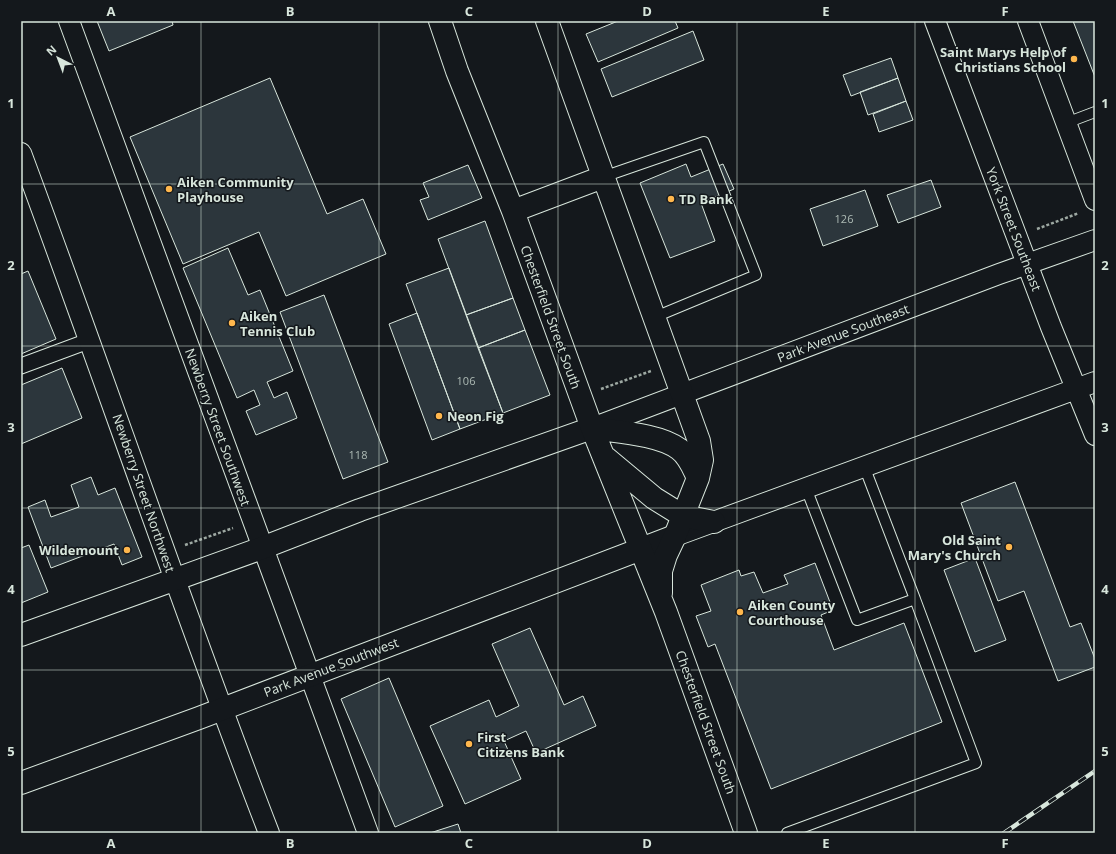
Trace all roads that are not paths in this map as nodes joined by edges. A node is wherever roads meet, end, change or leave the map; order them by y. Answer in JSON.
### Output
{"nodes":[{"id":1,"x":69,"y":21,"type":"edge"},
{"id":2,"x":440,"y":21,"type":"edge"},
{"id":3,"x":547,"y":21,"type":"edge"},
{"id":4,"x":935,"y":21,"type":"edge"},
{"id":5,"x":1028,"y":21,"type":"edge"},
{"id":6,"x":1095,"y":112,"type":"edge"},
{"id":7,"x":1066,"y":123,"type":"junction"},
{"id":8,"x":21,"y":153,"type":"edge"},
{"id":9,"x":603,"y":177,"type":"junction"},
{"id":10,"x":1089,"y":206,"type":"edge"},
{"id":11,"x":513,"y":211,"type":"junction"},
{"id":12,"x":1095,"y":240,"type":"edge"},
{"id":13,"x":1027,"y":264,"type":"junction"},
{"id":14,"x":655,"y":317,"type":"junction"},
{"id":15,"x":91,"y":340,"type":"junction"},
{"id":16,"x":21,"y":366,"type":"edge"},
{"id":17,"x":1086,"y":385,"type":"edge"},
{"id":18,"x":682,"y":393,"type":"junction"},
{"id":19,"x":592,"y":428,"type":"junction"},
{"id":20,"x":1095,"y":435,"type":"edge"},
{"id":21,"x":603,"y":456,"type":"junction"},
{"id":22,"x":864,"y":466,"type":"junction"},
{"id":23,"x":698,"y":478,"type":"junction"},
{"id":24,"x":806,"y":488,"type":"junction"},
{"id":25,"x":683,"y":516,"type":"junction"},
{"id":26,"x":714,"y":522,"type":"junction"},
{"id":27,"x":675,"y":536,"type":"junction"},
{"id":28,"x":262,"y":548,"type":"junction"},
{"id":29,"x":641,"y":549,"type":"junction"},
{"id":30,"x":174,"y":580,"type":"junction"},
{"id":31,"x":915,"y":599,"type":"junction"},
{"id":32,"x":666,"y":612,"type":"junction"},
{"id":33,"x":21,"y":635,"type":"edge"},
{"id":34,"x":310,"y":675,"type":"junction"},
{"id":35,"x":222,"y":710,"type":"junction"},
{"id":36,"x":21,"y":783,"type":"edge"},
{"id":37,"x":270,"y":833,"type":"edge"},
{"id":38,"x":368,"y":833,"type":"edge"},
{"id":39,"x":746,"y":833,"type":"edge"},
{"id":40,"x":786,"y":833,"type":"edge"}],
"edges":[{"from":1,"to":28,"type":"street","name":"Newberry Street Southwest"},
{"from":2,"to":11,"type":"main road","name":"Chesterfield Street South"},
{"from":3,"to":9,"type":"main road","name":"Chesterfield Street South"},
{"from":4,"to":13,"type":"street","name":"York Street Southeast"},
{"from":5,"to":7,"type":"street"},
{"from":6,"to":7,"type":"lane"},
{"from":7,"to":10,"type":"street"},
{"from":8,"to":15,"type":"street","name":"Newberry Street Northwest"},
{"from":9,"to":11,"type":"main road"},
{"from":9,"to":14,"type":"main road","name":"Chesterfield Street South"},
{"from":9,"to":14,"type":"lane"},
{"from":11,"to":19,"type":"main road","name":"Chesterfield Street South"},
{"from":12,"to":13,"type":"street","name":"Park Avenue Southeast"},
{"from":13,"to":17,"type":"street","name":"York Street Southeast"},
{"from":13,"to":18,"type":"street","name":"Park Avenue Southeast"},
{"from":14,"to":18,"type":"main road","name":"Chesterfield Street South"},
{"from":15,"to":16,"type":"street"},
{"from":15,"to":30,"type":"street","name":"Newberry Street Northwest"},
{"from":17,"to":20,"type":"street","name":"York Street Southeast"},
{"from":17,"to":22,"type":"street"},
{"from":18,"to":19,"type":"street","name":"Park Avenue Southeast"},
{"from":18,"to":23,"type":"main road","name":"Chesterfield Street South"},
{"from":19,"to":21,"type":"main road","name":"Chesterfield Street South"},
{"from":19,"to":23,"type":"main road"},
{"from":19,"to":28,"type":"main road"},
{"from":21,"to":25,"type":"main road"},
{"from":21,"to":29,"type":"main road","name":"Chesterfield Street South"},
{"from":22,"to":24,"type":"street"},
{"from":22,"to":31,"type":"lane"},
{"from":23,"to":25,"type":"main road","name":"Chesterfield Street South"},
{"from":24,"to":26,"type":"street"},
{"from":24,"to":31,"type":"lane"},
{"from":25,"to":26,"type":"main road"},
{"from":25,"to":27,"type":"main road","name":"Chesterfield Street South"},
{"from":26,"to":27,"type":"street"},
{"from":27,"to":29,"type":"main road"},
{"from":27,"to":32,"type":"main road","name":"Chesterfield Street South"},
{"from":28,"to":30,"type":"main road"},
{"from":28,"to":34,"type":"street","name":"Newberry Street Southwest"},
{"from":29,"to":32,"type":"main road","name":"Chesterfield Street South"},
{"from":29,"to":34,"type":"main road","name":"Park Avenue Southwest"},
{"from":30,"to":33,"type":"main road"},
{"from":30,"to":35,"type":"street","name":"Newberry Street Northwest"},
{"from":31,"to":40,"type":"lane"},
{"from":32,"to":39,"type":"main road","name":"Chesterfield Street South"},
{"from":34,"to":35,"type":"main road","name":"Park Avenue Southwest"},
{"from":34,"to":38,"type":"street","name":"Newberry Street Southwest"},
{"from":35,"to":36,"type":"main road","name":"Park Avenue Southwest"},
{"from":35,"to":37,"type":"street","name":"Newberry Street Northwest"}]}
